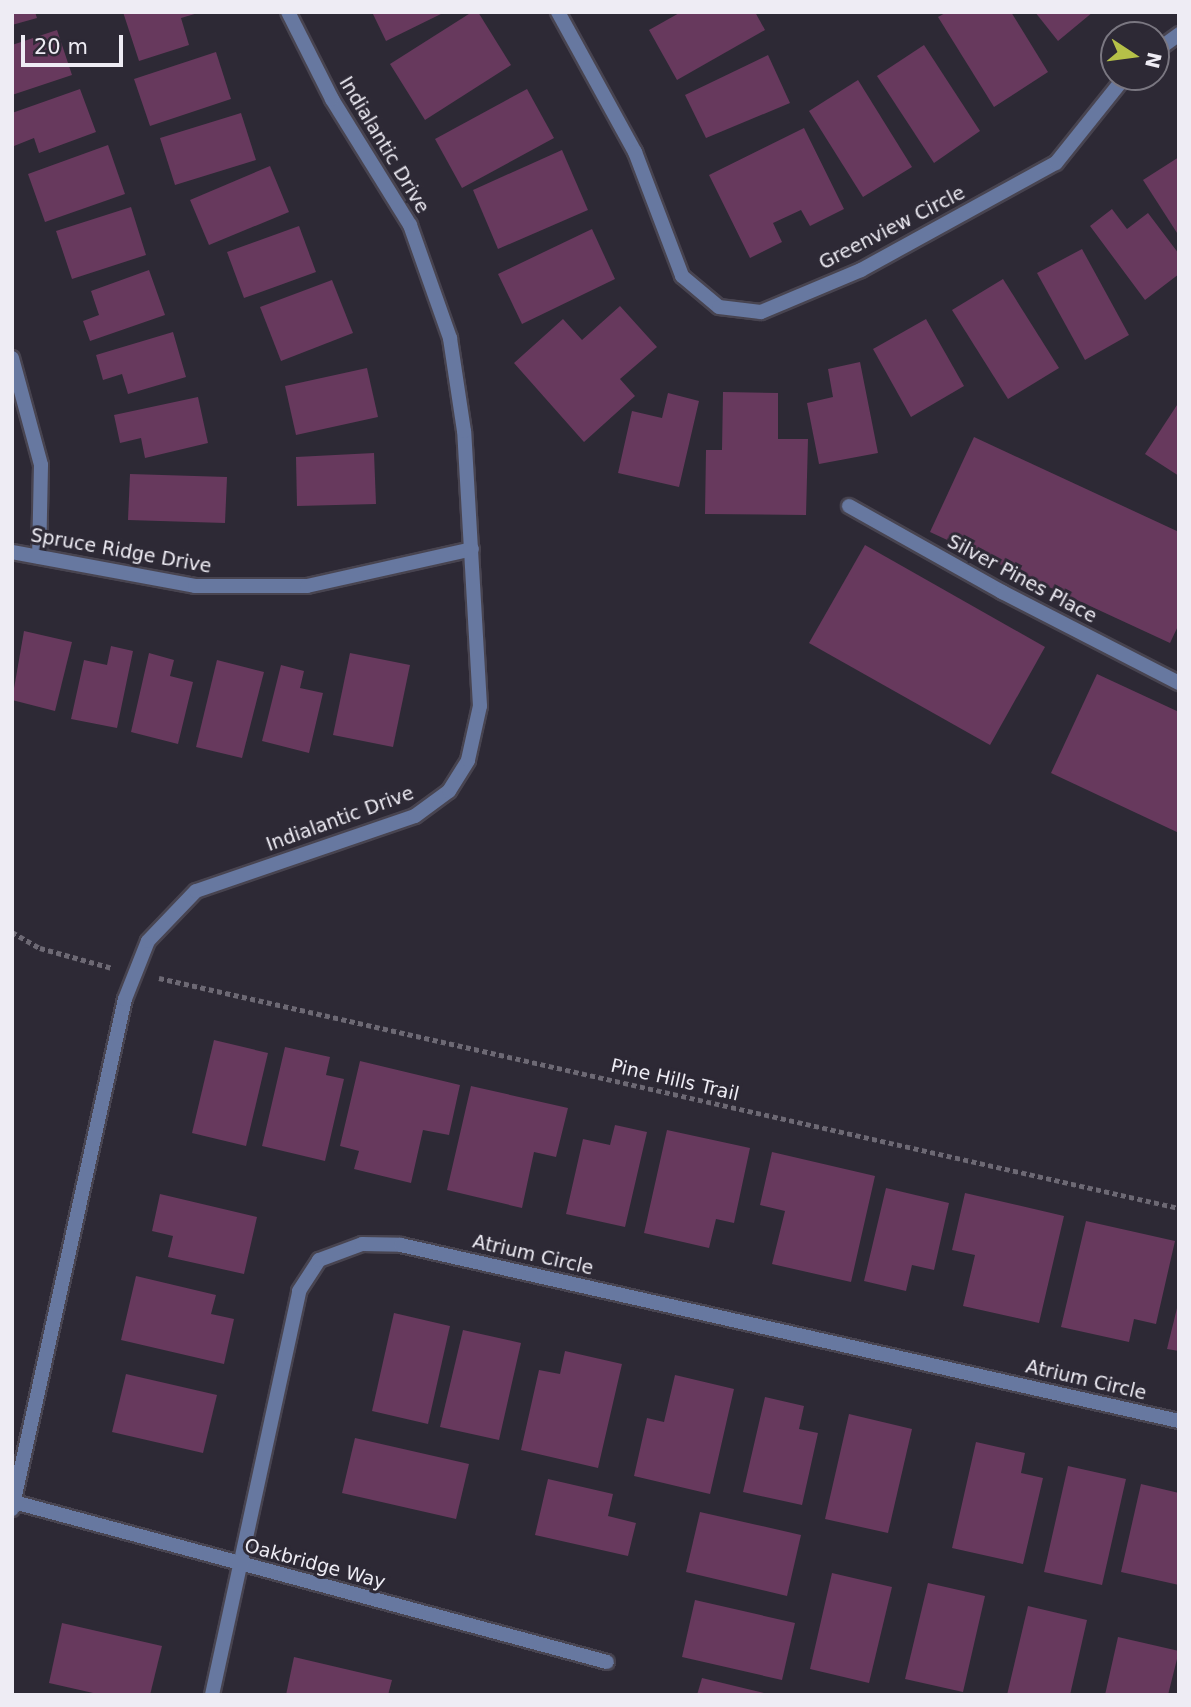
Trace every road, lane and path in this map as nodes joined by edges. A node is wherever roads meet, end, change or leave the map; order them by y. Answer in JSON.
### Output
{"nodes":[{"id":1,"x":288,"y":12,"type":"edge"},
{"id":2,"x":558,"y":12,"type":"edge"},
{"id":3,"x":1114,"y":91,"type":"edge"},
{"id":4,"x":12,"y":358,"type":"edge"},
{"id":5,"x":849,"y":506,"type":"dead end"},
{"id":6,"x":472,"y":549,"type":"junction"},
{"id":7,"x":12,"y":551,"type":"edge"},
{"id":8,"x":39,"y":557,"type":"junction"},
{"id":9,"x":1179,"y":682,"type":"edge"},
{"id":10,"x":12,"y":932,"type":"edge"},
{"id":11,"x":112,"y":968,"type":"dead end"},
{"id":12,"x":165,"y":979,"type":"dead end"},
{"id":13,"x":1179,"y":1208,"type":"edge"},
{"id":14,"x":1179,"y":1421,"type":"edge"},
{"id":15,"x":13,"y":1504,"type":"edge"},
{"id":16,"x":240,"y":1564,"type":"junction"},
{"id":17,"x":607,"y":1662,"type":"dead end"},
{"id":18,"x":212,"y":1695,"type":"edge"}],
"edges":[{"from":1,"to":6,"type":"street","name":"Indialantic Drive"},
{"from":2,"to":3,"type":"street","name":"Greenview Circle"},
{"from":4,"to":8,"type":"street"},
{"from":5,"to":9,"type":"street","name":"Silver Pines Place"},
{"from":6,"to":8,"type":"street","name":"Spruce Ridge Drive"},
{"from":6,"to":15,"type":"street","name":"Indialantic Drive"},
{"from":7,"to":8,"type":"street","name":"Spruce Ridge Drive"},
{"from":10,"to":11,"type":"path"},
{"from":12,"to":13,"type":"path","name":"Pine Hills Trail"},
{"from":14,"to":16,"type":"street","name":"Atrium Circle"},
{"from":15,"to":16,"type":"street","name":"Oakbridge Way"},
{"from":16,"to":17,"type":"street","name":"Oakbridge Way"},
{"from":16,"to":18,"type":"street","name":"Atrium Circle"}]}
